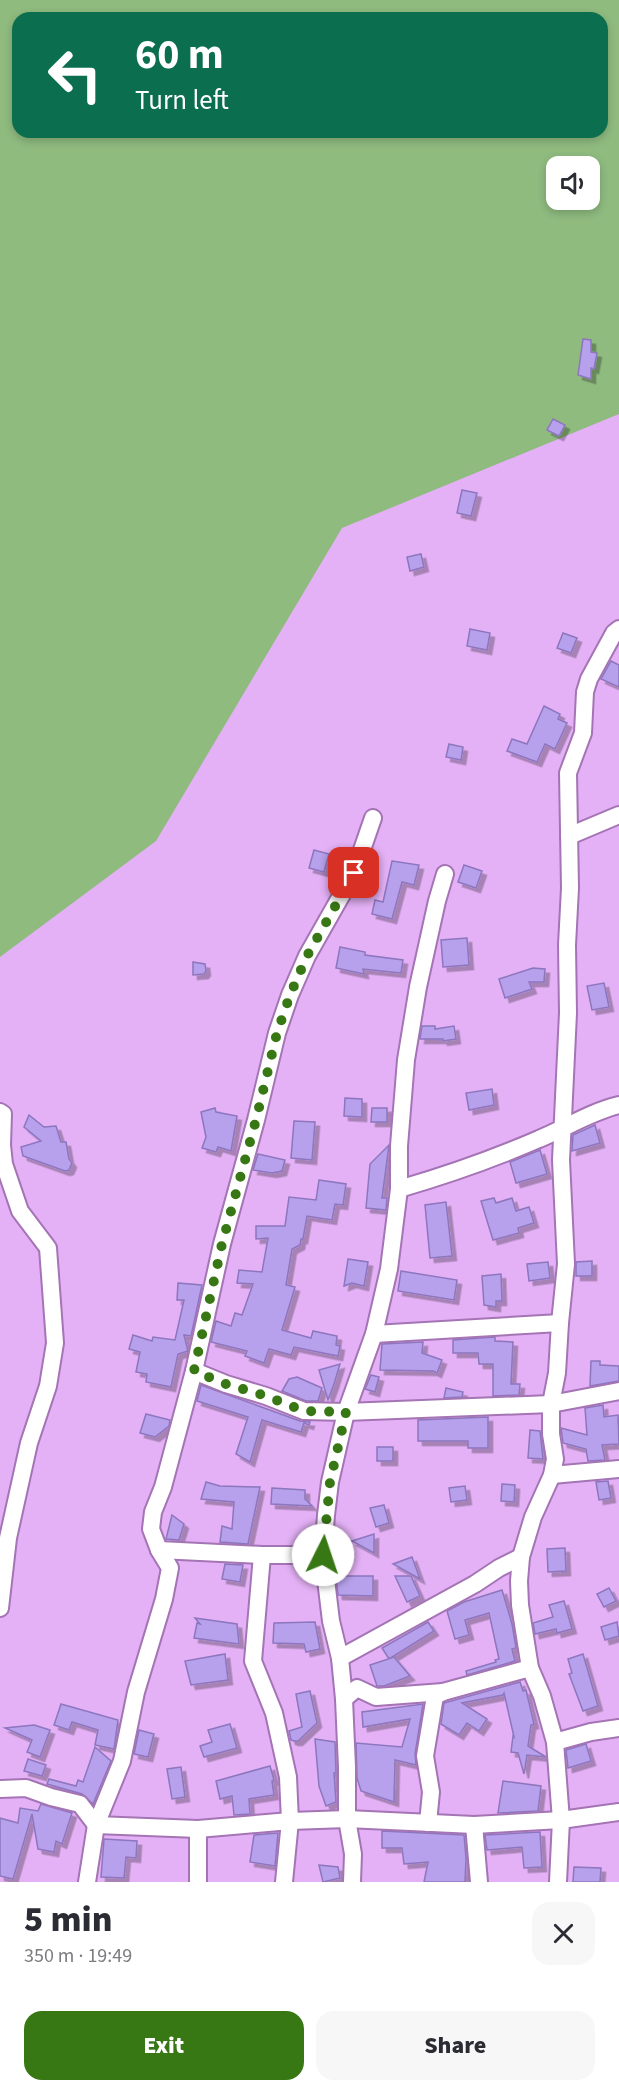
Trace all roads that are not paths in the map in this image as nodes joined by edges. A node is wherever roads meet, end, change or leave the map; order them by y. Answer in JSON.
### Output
{"nodes":[{"id":1,"x":619,"y":629,"type":"edge"},
{"id":2,"x":619,"y":815,"type":"edge"},
{"id":3,"x":373,"y":818,"type":"dead end"},
{"id":4,"x":569,"y":836,"type":"junction"},
{"id":5,"x":445,"y":874,"type":"dead end"},
{"id":6,"x":619,"y":1105,"type":"edge"},
{"id":7,"x":0,"y":1112,"type":"edge"},
{"id":8,"x":562,"y":1130,"type":"junction"},
{"id":9,"x":399,"y":1189,"type":"junction"},
{"id":10,"x":560,"y":1323,"type":"junction"},
{"id":11,"x":374,"y":1334,"type":"junction"},
{"id":12,"x":194,"y":1371,"type":"junction"},
{"id":13,"x":619,"y":1391,"type":"edge"},
{"id":14,"x":551,"y":1404,"type":"junction"},
{"id":15,"x":346,"y":1412,"type":"junction"},
{"id":16,"x":619,"y":1469,"type":"edge"},
{"id":17,"x":552,"y":1475,"type":"junction"},
{"id":18,"x":159,"y":1550,"type":"junction"},
{"id":19,"x":262,"y":1555,"type":"junction"},
{"id":20,"x":323,"y":1555,"type":"junction"},
{"id":21,"x":521,"y":1557,"type":"junction"},
{"id":22,"x":0,"y":1608,"type":"edge"},
{"id":23,"x":340,"y":1658,"type":"junction"},
{"id":24,"x":530,"y":1668,"type":"junction"},
{"id":25,"x":443,"y":1692,"type":"junction"},
{"id":26,"x":344,"y":1699,"type":"junction"},
{"id":27,"x":619,"y":1728,"type":"edge"},
{"id":28,"x":555,"y":1742,"type":"junction"},
{"id":29,"x":0,"y":1789,"type":"edge"},
{"id":30,"x":619,"y":1812,"type":"edge"},
{"id":31,"x":347,"y":1819,"type":"junction"},
{"id":32,"x":561,"y":1820,"type":"junction"},
{"id":33,"x":290,"y":1821,"type":"junction"},
{"id":34,"x":428,"y":1823,"type":"junction"},
{"id":35,"x":96,"y":1825,"type":"junction"},
{"id":36,"x":474,"y":1825,"type":"junction"},
{"id":37,"x":198,"y":1829,"type":"junction"},
{"id":38,"x":87,"y":1882,"type":"edge"},
{"id":39,"x":198,"y":1882,"type":"edge"},
{"id":40,"x":284,"y":1882,"type":"edge"},
{"id":41,"x":352,"y":1882,"type":"edge"},
{"id":42,"x":479,"y":1882,"type":"edge"},
{"id":43,"x":558,"y":1882,"type":"edge"}],
"edges":[{"from":1,"to":4,"type":"street"},
{"from":2,"to":4,"type":"street"},
{"from":3,"to":12,"type":"street"},
{"from":4,"to":8,"type":"street"},
{"from":5,"to":9,"type":"street"},
{"from":6,"to":8,"type":"street"},
{"from":7,"to":22,"type":"street"},
{"from":8,"to":9,"type":"street"},
{"from":8,"to":10,"type":"street"},
{"from":9,"to":11,"type":"street"},
{"from":10,"to":11,"type":"street"},
{"from":10,"to":14,"type":"street"},
{"from":11,"to":15,"type":"street"},
{"from":12,"to":15,"type":"street"},
{"from":12,"to":18,"type":"street"},
{"from":13,"to":14,"type":"street"},
{"from":14,"to":15,"type":"street"},
{"from":14,"to":17,"type":"street"},
{"from":15,"to":20,"type":"street"},
{"from":16,"to":17,"type":"street"},
{"from":17,"to":21,"type":"street"},
{"from":18,"to":19,"type":"street"},
{"from":18,"to":35,"type":"street"},
{"from":19,"to":20,"type":"street"},
{"from":19,"to":33,"type":"street"},
{"from":20,"to":23,"type":"street"},
{"from":21,"to":23,"type":"street"},
{"from":21,"to":24,"type":"street"},
{"from":23,"to":26,"type":"street"},
{"from":24,"to":25,"type":"street"},
{"from":24,"to":28,"type":"street"},
{"from":25,"to":26,"type":"street"},
{"from":25,"to":34,"type":"street"},
{"from":26,"to":31,"type":"street"},
{"from":27,"to":28,"type":"street"},
{"from":28,"to":32,"type":"street"},
{"from":29,"to":35,"type":"street"},
{"from":30,"to":32,"type":"street"},
{"from":31,"to":33,"type":"street"},
{"from":31,"to":34,"type":"street"},
{"from":31,"to":41,"type":"street"},
{"from":32,"to":36,"type":"street"},
{"from":32,"to":43,"type":"street"},
{"from":33,"to":37,"type":"street"},
{"from":33,"to":40,"type":"street"},
{"from":34,"to":36,"type":"street"},
{"from":35,"to":37,"type":"street"},
{"from":35,"to":38,"type":"street"},
{"from":36,"to":42,"type":"street"},
{"from":37,"to":39,"type":"street"}]}
